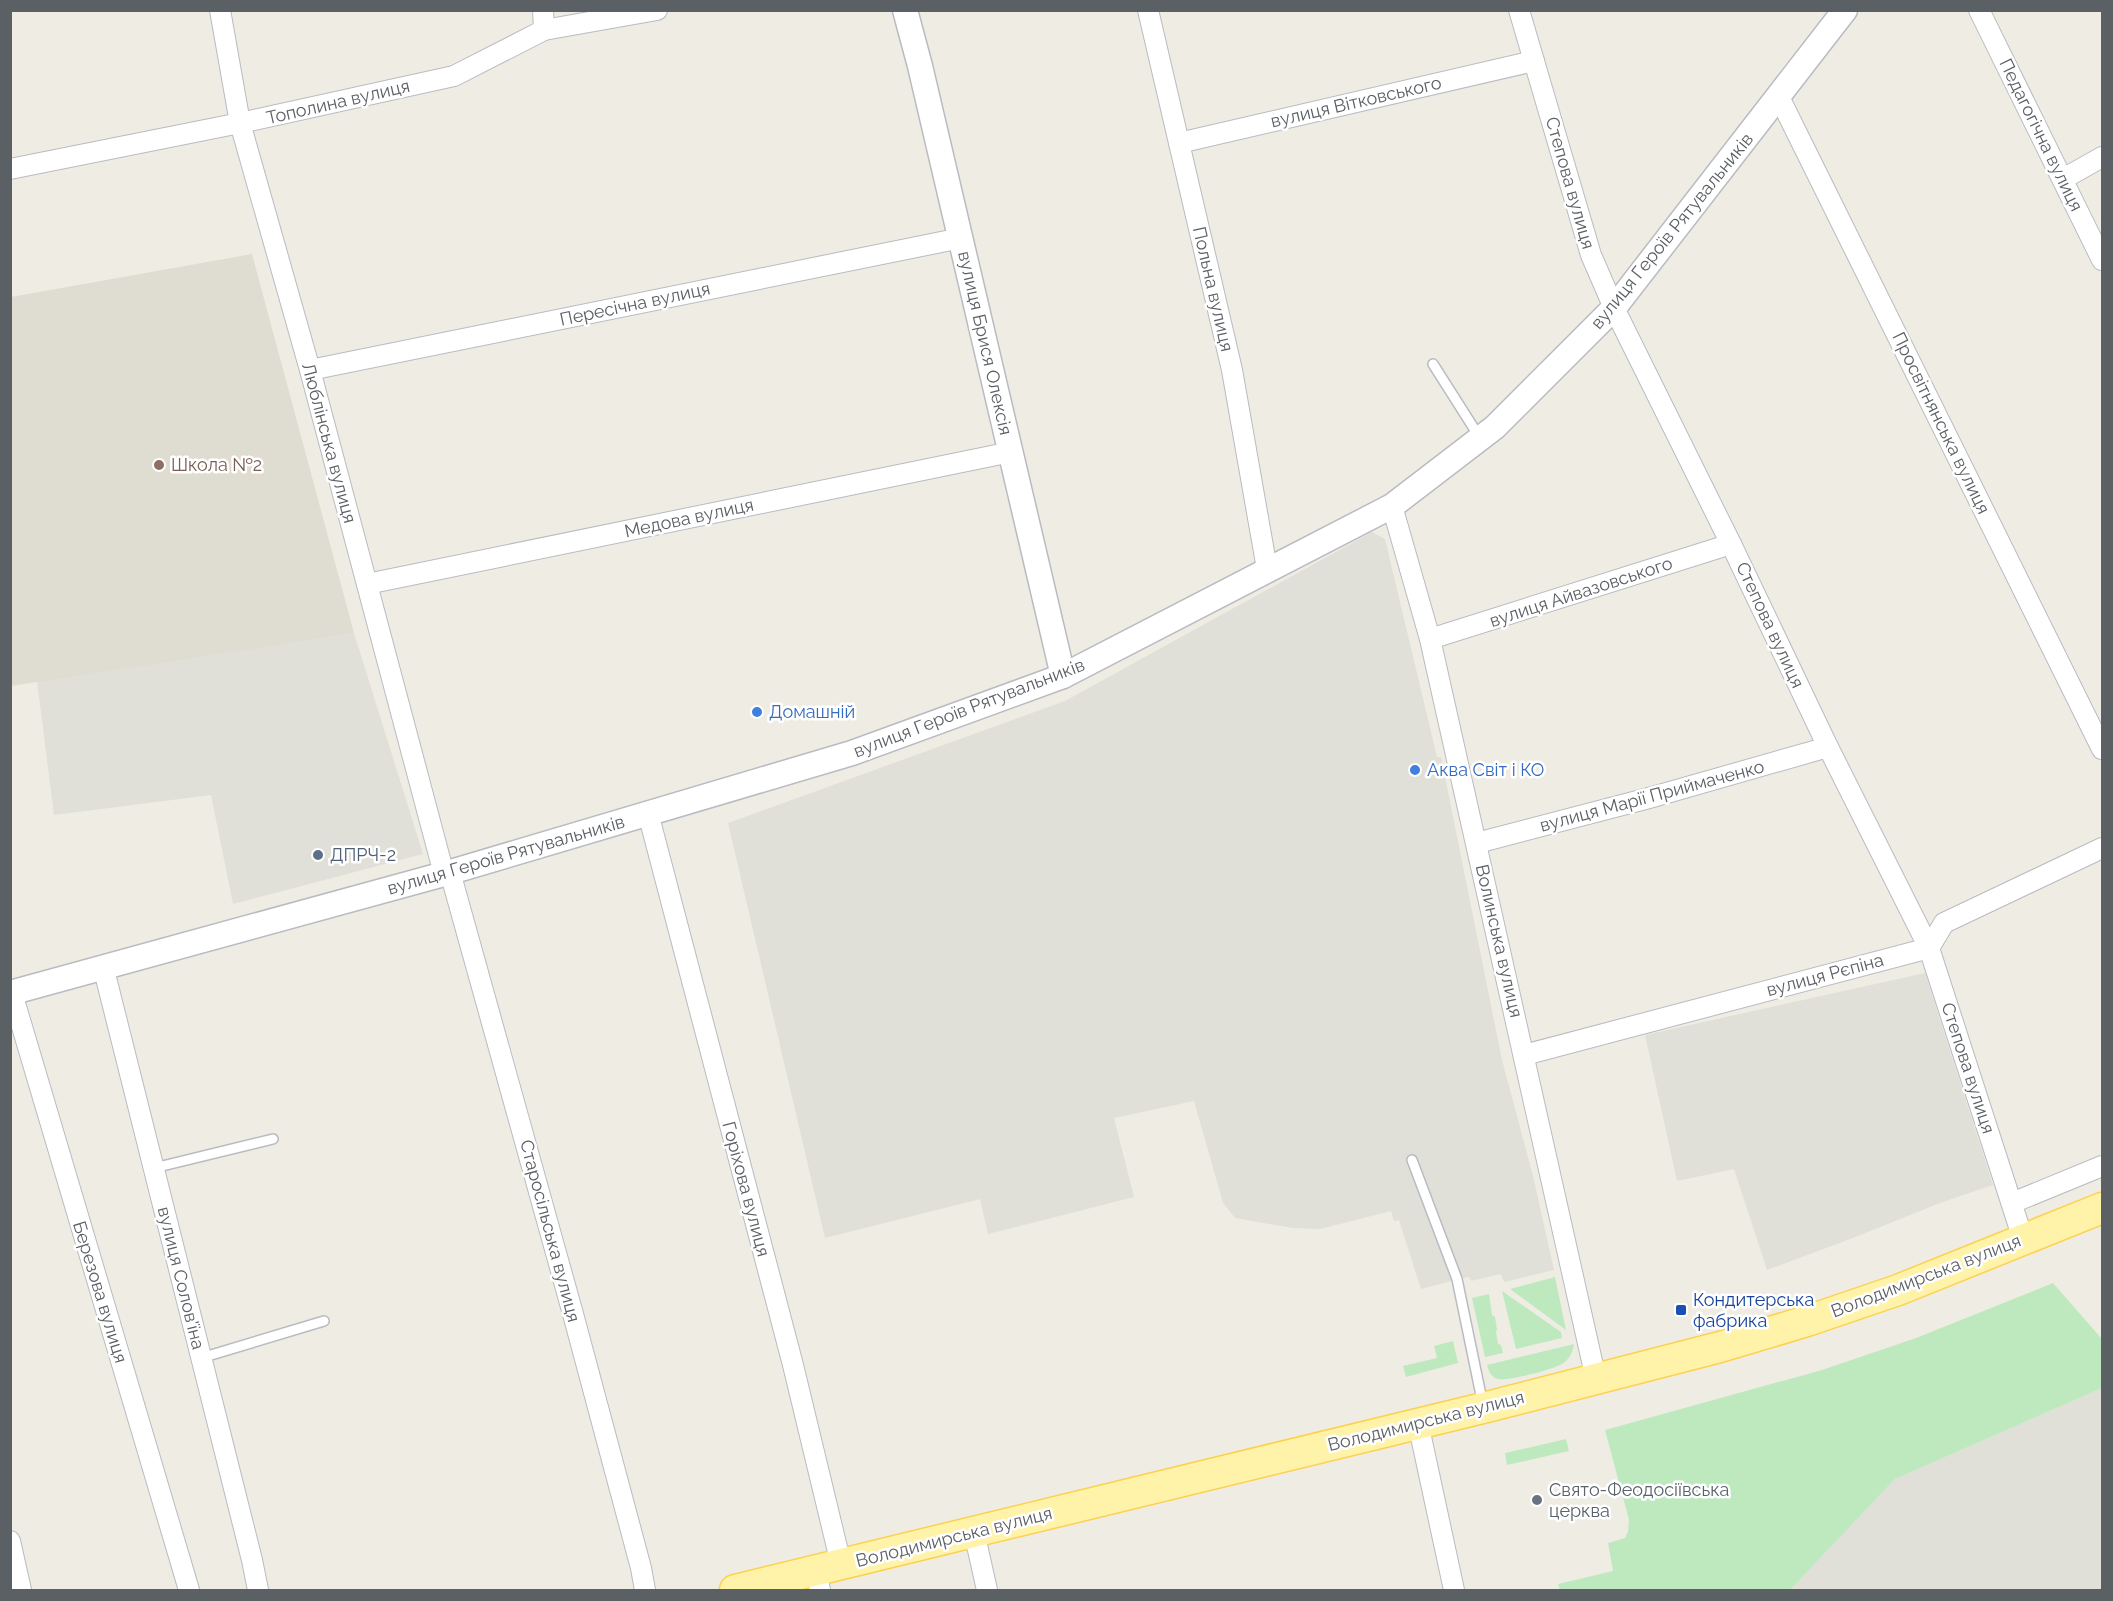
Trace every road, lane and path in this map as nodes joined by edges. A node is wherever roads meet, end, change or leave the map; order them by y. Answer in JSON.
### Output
{"nodes":[{"id":1,"x":220,"y":10,"type":"edge"},
{"id":2,"x":543,"y":10,"type":"edge"},
{"id":3,"x":657,"y":10,"type":"edge"},
{"id":4,"x":905,"y":10,"type":"edge"},
{"id":5,"x":1148,"y":10,"type":"edge"},
{"id":6,"x":1519,"y":10,"type":"edge"},
{"id":7,"x":1845,"y":10,"type":"edge"},
{"id":8,"x":1979,"y":10,"type":"edge"},
{"id":9,"x":544,"y":30,"type":"junction"},
{"id":10,"x":1534,"y":61,"type":"junction"},
{"id":11,"x":1779,"y":97,"type":"junction"},
{"id":12,"x":240,"y":123,"type":"junction"},
{"id":13,"x":1179,"y":144,"type":"junction"},
{"id":14,"x":2103,"y":157,"type":"edge"},
{"id":15,"x":10,"y":169,"type":"edge"},
{"id":16,"x":2063,"y":179,"type":"junction"},
{"id":17,"x":961,"y":238,"type":"junction"},
{"id":18,"x":2103,"y":260,"type":"edge"},
{"id":19,"x":1614,"y":308,"type":"junction"},
{"id":20,"x":1433,"y":364,"type":"dead end"},
{"id":21,"x":310,"y":370,"type":"junction"},
{"id":22,"x":1480,"y":438,"type":"junction"},
{"id":23,"x":1011,"y":452,"type":"junction"},
{"id":24,"x":1392,"y":506,"type":"junction"},
{"id":25,"x":1731,"y":544,"type":"junction"},
{"id":26,"x":1267,"y":569,"type":"junction"},
{"id":27,"x":367,"y":584,"type":"junction"},
{"id":28,"x":1430,"y":639,"type":"junction"},
{"id":29,"x":1063,"y":676,"type":"junction"},
{"id":30,"x":1828,"y":747,"type":"junction"},
{"id":31,"x":2103,"y":749,"type":"edge"},
{"id":32,"x":648,"y":813,"type":"junction"},
{"id":33,"x":1476,"y":843,"type":"junction"},
{"id":34,"x":2103,"y":848,"type":"edge"},
{"id":35,"x":447,"y":873,"type":"junction"},
{"id":36,"x":1929,"y":948,"type":"junction"},
{"id":37,"x":103,"y":966,"type":"junction"},
{"id":38,"x":11,"y":993,"type":"edge"},
{"id":39,"x":1524,"y":1055,"type":"junction"},
{"id":40,"x":273,"y":1139,"type":"dead end"},
{"id":41,"x":1412,"y":1160,"type":"dead end"},
{"id":42,"x":2103,"y":1166,"type":"edge"},
{"id":43,"x":154,"y":1168,"type":"junction"},
{"id":44,"x":2012,"y":1203,"type":"junction"},
{"id":45,"x":2103,"y":1208,"type":"edge"},
{"id":46,"x":2024,"y":1239,"type":"junction"},
{"id":47,"x":324,"y":1321,"type":"dead end"},
{"id":48,"x":201,"y":1358,"type":"junction"},
{"id":49,"x":1596,"y":1379,"type":"junction"},
{"id":50,"x":1483,"y":1408,"type":"junction"},
{"id":51,"x":1418,"y":1423,"type":"junction"},
{"id":52,"x":974,"y":1532,"type":"junction"},
{"id":53,"x":10,"y":1541,"type":"edge"},
{"id":54,"x":826,"y":1575,"type":"edge"},
{"id":55,"x":21,"y":1590,"type":"edge"},
{"id":56,"x":189,"y":1590,"type":"edge"},
{"id":57,"x":258,"y":1590,"type":"edge"},
{"id":58,"x":645,"y":1590,"type":"edge"},
{"id":59,"x":735,"y":1590,"type":"edge"},
{"id":60,"x":987,"y":1590,"type":"edge"},
{"id":61,"x":1454,"y":1590,"type":"edge"}],
"edges":[{"from":1,"to":12,"type":"street","name":"Люблінська вулиця"},
{"from":2,"to":9,"type":"street"},
{"from":3,"to":9,"type":"street","name":"Тополина вулиця"},
{"from":4,"to":17,"type":"street","name":"вулиця Брися Олексія"},
{"from":5,"to":13,"type":"street","name":"Польна вулиця"},
{"from":6,"to":10,"type":"street","name":"Степова вулиця"},
{"from":7,"to":11,"type":"street","name":"вулиця Героїв Рятувальників"},
{"from":8,"to":16,"type":"street","name":"Педагогічна вулиця"},
{"from":9,"to":12,"type":"street","name":"Тополина вулиця"},
{"from":10,"to":13,"type":"street","name":"вулиця Вітковського"},
{"from":10,"to":19,"type":"street","name":"Степова вулиця"},
{"from":11,"to":19,"type":"street","name":"вулиця Героїв Рятувальників"},
{"from":11,"to":31,"type":"street","name":"Просвітнянська вулиця"},
{"from":12,"to":15,"type":"street","name":"Тополина вулиця"},
{"from":12,"to":21,"type":"street","name":"Люблінська вулиця"},
{"from":13,"to":26,"type":"street","name":"Польна вулиця"},
{"from":14,"to":16,"type":"street"},
{"from":16,"to":18,"type":"street","name":"Педагогічна вулиця"},
{"from":17,"to":21,"type":"street","name":"Пересічна вулиця"},
{"from":17,"to":23,"type":"street","name":"вулиця Брися Олексія"},
{"from":19,"to":22,"type":"street","name":"вулиця Героїв Рятувальників"},
{"from":19,"to":25,"type":"street","name":"Степова вулиця"},
{"from":20,"to":22,"type":"lane"},
{"from":21,"to":27,"type":"street","name":"Люблінська вулиця"},
{"from":22,"to":24,"type":"street","name":"вулиця Героїв Рятувальників"},
{"from":23,"to":27,"type":"street","name":"Медова вулиця"},
{"from":23,"to":29,"type":"street","name":"вулиця Брися Олексія"},
{"from":24,"to":26,"type":"street","name":"вулиця Героїв Рятувальників"},
{"from":24,"to":28,"type":"street","name":"Волинська вулиця"},
{"from":25,"to":28,"type":"street","name":"вулиця Айвазовського"},
{"from":25,"to":30,"type":"street","name":"Степова вулиця"},
{"from":26,"to":29,"type":"street","name":"вулиця Героїв Рятувальників"},
{"from":27,"to":35,"type":"street","name":"Люблінська вулиця"},
{"from":28,"to":33,"type":"street","name":"Волинська вулиця"},
{"from":29,"to":32,"type":"street","name":"вулиця Героїв Рятувальників"},
{"from":30,"to":33,"type":"street","name":"вулиця Марії Приймаченко"},
{"from":30,"to":36,"type":"street","name":"Степова вулиця"},
{"from":32,"to":35,"type":"street","name":"вулиця Героїв Рятувальників"},
{"from":32,"to":54,"type":"street","name":"Горіхова вулиця"},
{"from":33,"to":39,"type":"street","name":"Волинська вулиця"},
{"from":34,"to":36,"type":"street"},
{"from":35,"to":37,"type":"street","name":"вулиця Героїв Рятувальників"},
{"from":35,"to":58,"type":"street","name":"Старосільська вулиця"},
{"from":36,"to":39,"type":"street","name":"вулиця Рєпіна"},
{"from":36,"to":44,"type":"street","name":"Степова вулиця"},
{"from":37,"to":38,"type":"street","name":"вулиця Героїв Рятувальників"},
{"from":37,"to":43,"type":"street","name":"вулиця Солов'їна"},
{"from":38,"to":56,"type":"street","name":"Березова вулиця"},
{"from":39,"to":49,"type":"street","name":"Волинська вулиця"},
{"from":40,"to":43,"type":"lane"},
{"from":41,"to":50,"type":"lane"},
{"from":42,"to":44,"type":"street"},
{"from":43,"to":48,"type":"street","name":"вулиця Солов'їна"},
{"from":44,"to":46,"type":"street","name":"Степова вулиця"},
{"from":45,"to":46,"type":"main road","name":"Володимирська вулиця"},
{"from":46,"to":49,"type":"main road","name":"Володимирська вулиця"},
{"from":47,"to":48,"type":"lane"},
{"from":48,"to":57,"type":"street","name":"вулиця Солов'їна"},
{"from":49,"to":50,"type":"main road","name":"Володимирська вулиця"},
{"from":50,"to":51,"type":"main road","name":"Володимирська вулиця"},
{"from":51,"to":52,"type":"main road","name":"Володимирська вулиця"},
{"from":51,"to":61,"type":"street"},
{"from":52,"to":54,"type":"main road","name":"Володимирська вулиця"},
{"from":52,"to":60,"type":"street"},
{"from":53,"to":55,"type":"street"},
{"from":54,"to":59,"type":"main road","name":"Володимирська вулиця"}]}
